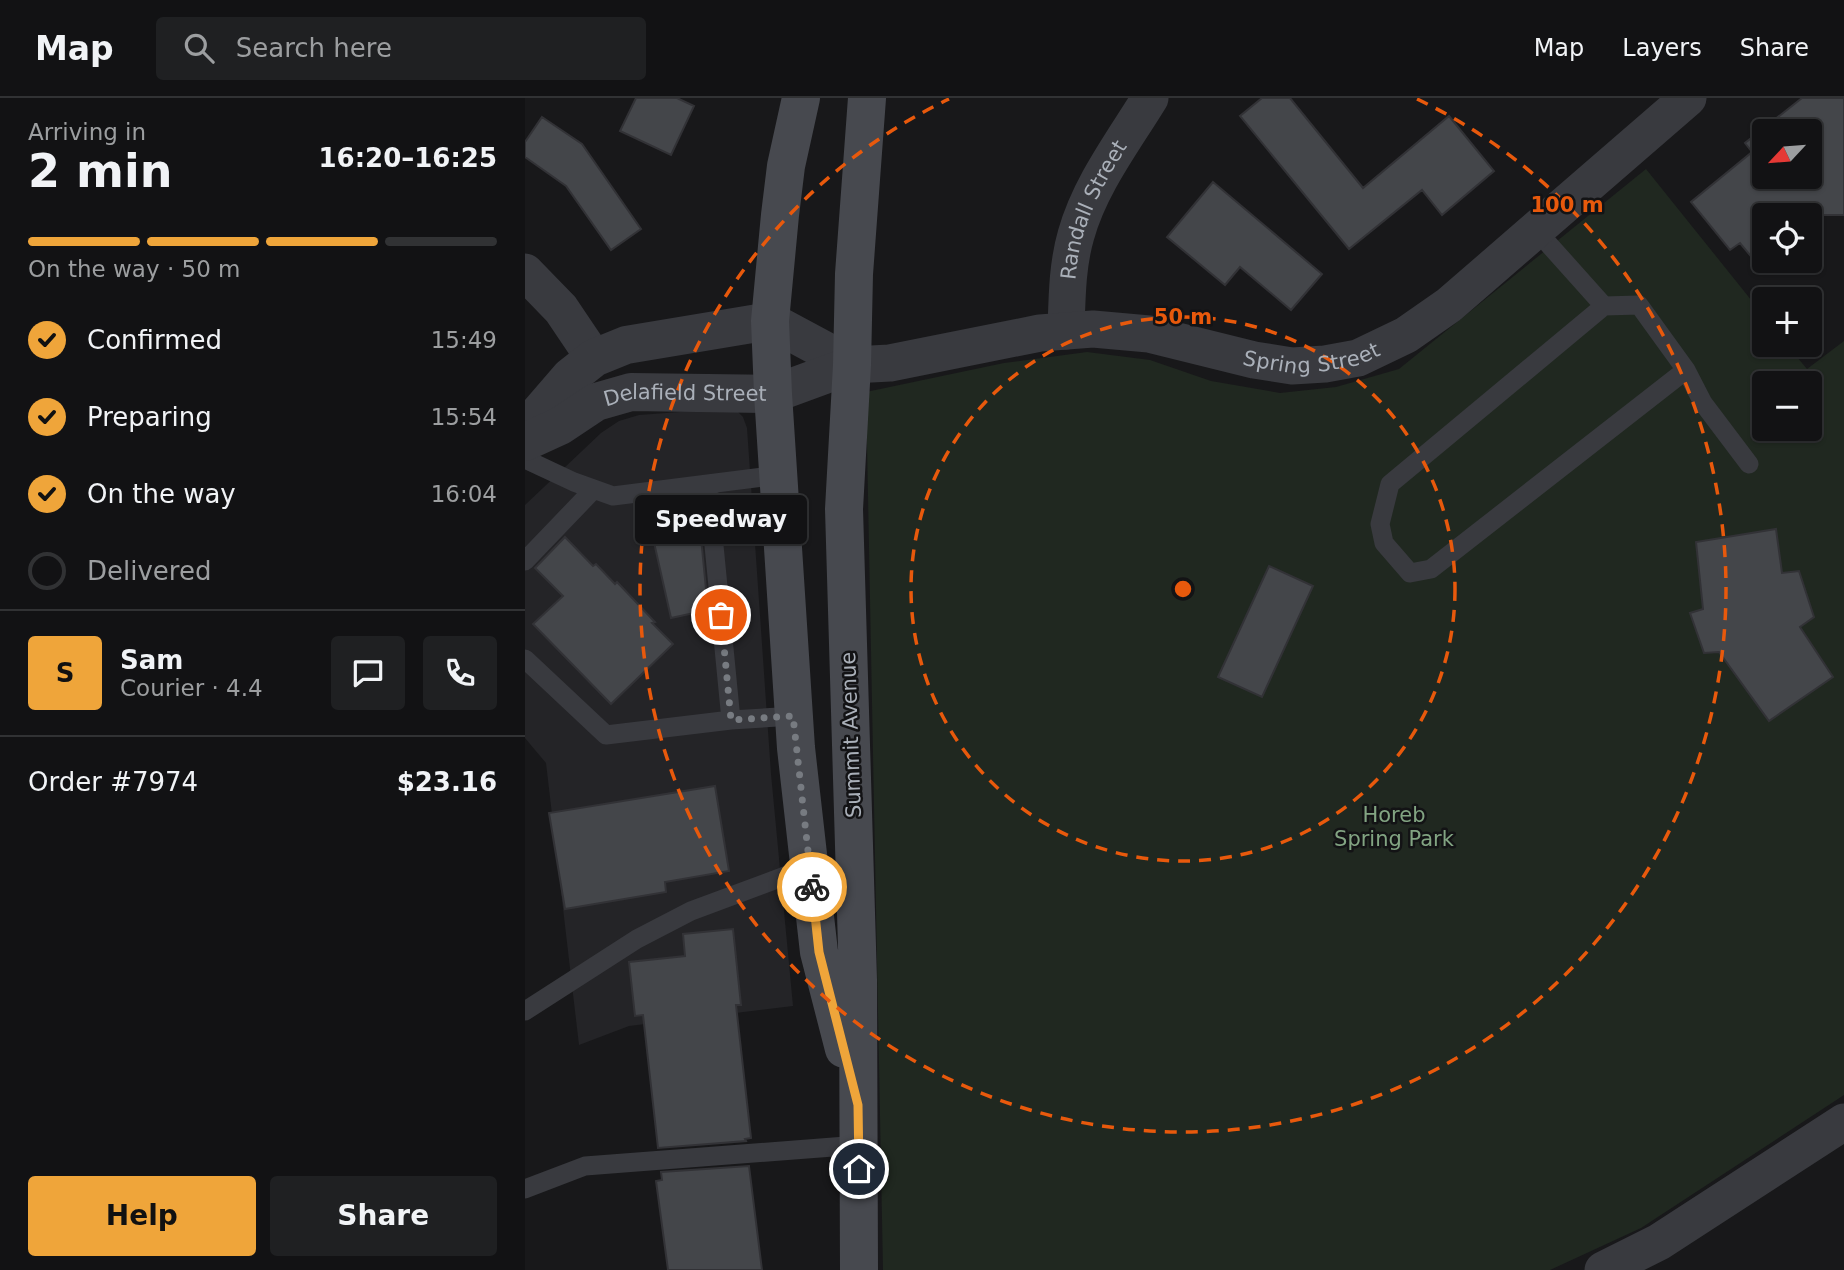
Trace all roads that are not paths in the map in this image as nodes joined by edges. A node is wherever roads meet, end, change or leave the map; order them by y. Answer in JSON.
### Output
{"nodes":[{"id":1,"x":801,"y":98,"type":"edge"},
{"id":2,"x":867,"y":98,"type":"edge"},
{"id":3,"x":1150,"y":98,"type":"edge"},
{"id":4,"x":1688,"y":98,"type":"edge"},
{"id":5,"x":1536,"y":230,"type":"junction"},
{"id":6,"x":525,"y":272,"type":"edge"},
{"id":7,"x":1604,"y":306,"type":"junction"},
{"id":8,"x":770,"y":321,"type":"junction"},
{"id":9,"x":1066,"y":331,"type":"junction"},
{"id":10,"x":594,"y":359,"type":"junction"},
{"id":11,"x":852,"y":365,"type":"junction"},
{"id":12,"x":1686,"y":370,"type":"junction"},
{"id":13,"x":773,"y":394,"type":"junction"},
{"id":14,"x":525,"y":429,"type":"edge"},
{"id":15,"x":525,"y":442,"type":"edge"},
{"id":16,"x":525,"y":459,"type":"edge"},
{"id":17,"x":1749,"y":464,"type":"dead end"},
{"id":18,"x":779,"y":475,"type":"junction"},
{"id":19,"x":708,"y":484,"type":"junction"},
{"id":20,"x":594,"y":489,"type":"junction"},
{"id":21,"x":525,"y":561,"type":"edge"},
{"id":22,"x":525,"y":659,"type":"edge"},
{"id":23,"x":793,"y":716,"type":"junction"},
{"id":24,"x":731,"y":720,"type":"junction"},
{"id":25,"x":809,"y":867,"type":"junction"},
{"id":26,"x":525,"y":1011,"type":"edge"},
{"id":27,"x":858,"y":1105,"type":"junction"},
{"id":28,"x":1844,"y":1122,"type":"edge"},
{"id":29,"x":859,"y":1144,"type":"junction"},
{"id":30,"x":525,"y":1189,"type":"edge"},
{"id":31,"x":859,"y":1270,"type":"edge"},
{"id":32,"x":1604,"y":1270,"type":"edge"}],
"edges":[{"from":1,"to":8,"type":"main road"},
{"from":2,"to":11,"type":"main road"},
{"from":3,"to":9,"type":"street","name":"Randall Street"},
{"from":4,"to":5,"type":"street","name":"Spring Street"},
{"from":5,"to":7,"type":"lane"},
{"from":5,"to":9,"type":"street","name":"Spring Street"},
{"from":6,"to":10,"type":"street"},
{"from":7,"to":12,"type":"lane"},
{"from":7,"to":12,"type":"lane"},
{"from":8,"to":10,"type":"street","name":"Delafield Street"},
{"from":8,"to":11,"type":"street"},
{"from":8,"to":13,"type":"main road","name":"Summit Avenue"},
{"from":9,"to":11,"type":"street","name":"Spring Street"},
{"from":10,"to":14,"type":"street","name":"Delafield Street"},
{"from":11,"to":13,"type":"street","name":"Delafield Street"},
{"from":11,"to":27,"type":"main road","name":"Summit Avenue"},
{"from":12,"to":17,"type":"lane"},
{"from":13,"to":15,"type":"street","name":"Delafield Street"},
{"from":13,"to":18,"type":"main road","name":"Summit Avenue"},
{"from":16,"to":20,"type":"lane"},
{"from":18,"to":19,"type":"lane"},
{"from":18,"to":23,"type":"main road","name":"Summit Avenue"},
{"from":19,"to":20,"type":"lane"},
{"from":19,"to":24,"type":"lane"},
{"from":20,"to":21,"type":"lane"},
{"from":22,"to":24,"type":"lane"},
{"from":23,"to":24,"type":"lane"},
{"from":23,"to":25,"type":"main road","name":"Summit Avenue"},
{"from":25,"to":26,"type":"lane"},
{"from":25,"to":27,"type":"main road","name":"Summit Avenue"},
{"from":27,"to":29,"type":"main road","name":"Summit Avenue"},
{"from":28,"to":32,"type":"street"},
{"from":29,"to":30,"type":"lane"},
{"from":29,"to":31,"type":"main road","name":"Summit Avenue"}]}
